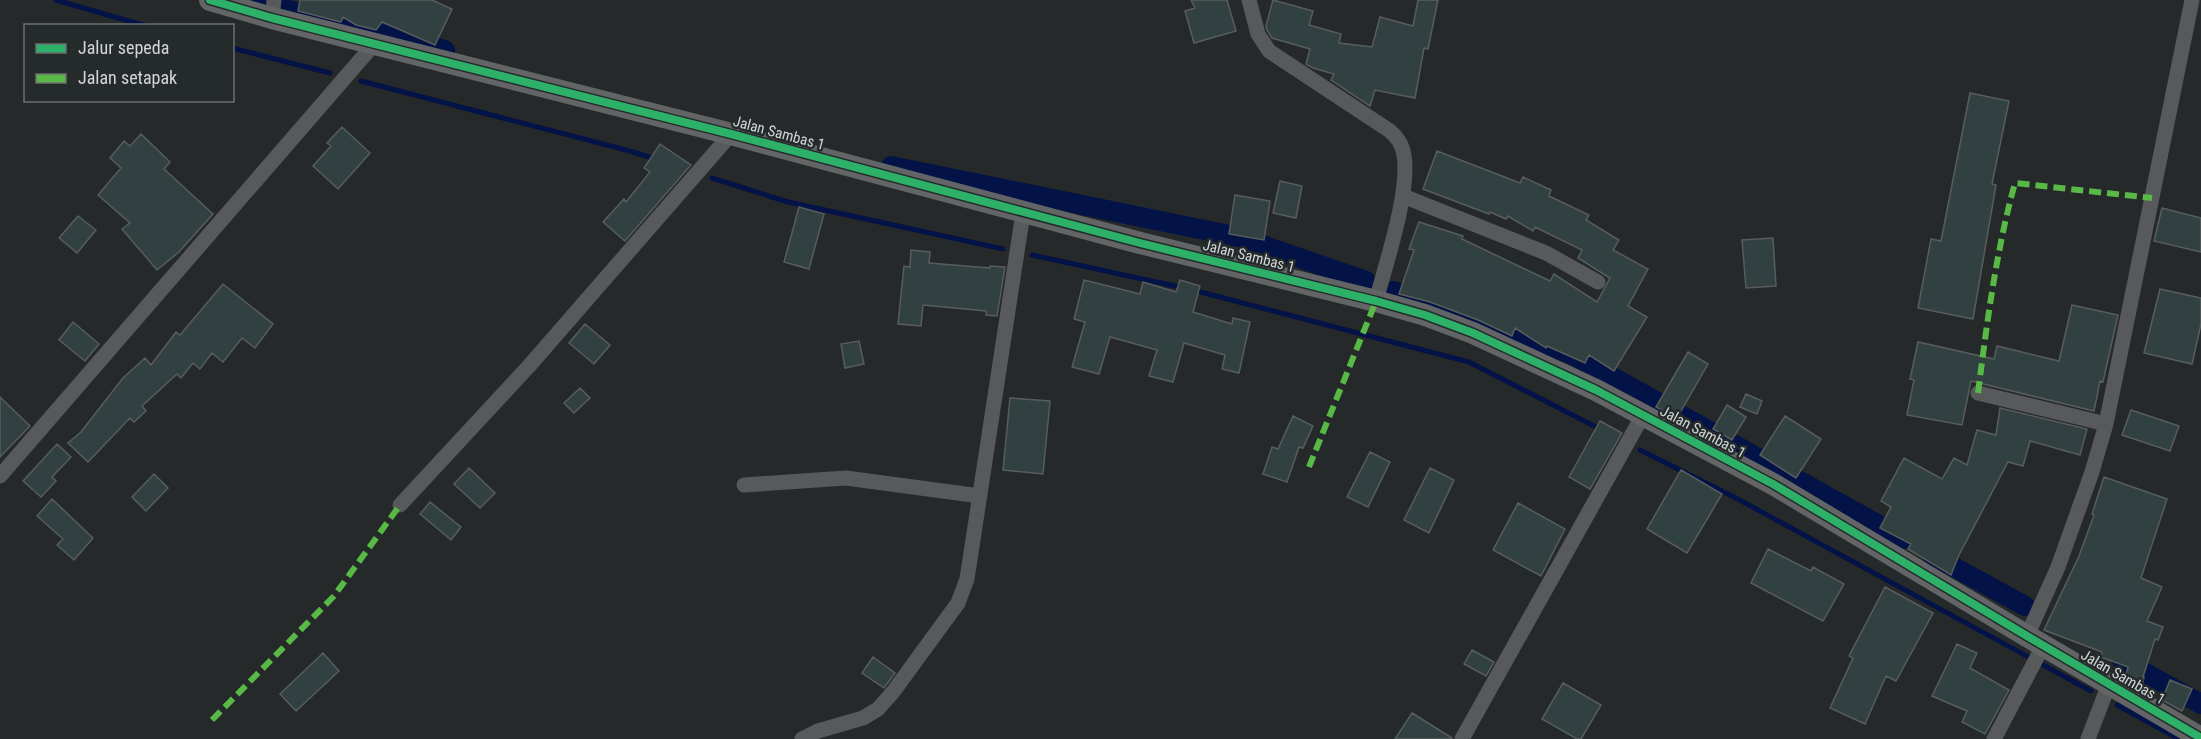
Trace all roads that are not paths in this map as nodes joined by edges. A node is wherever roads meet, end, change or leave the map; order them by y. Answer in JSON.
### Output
{"nodes":[{"id":1,"x":210,"y":0,"type":"edge"},
{"id":2,"x":1249,"y":0,"type":"edge"},
{"id":3,"x":2192,"y":0,"type":"edge"},
{"id":4,"x":273,"y":9,"type":"edge"},
{"id":5,"x":375,"y":43,"type":"junction"},
{"id":6,"x":731,"y":134,"type":"junction"},
{"id":7,"x":1403,"y":196,"type":"junction"},
{"id":8,"x":1023,"y":213,"type":"junction"},
{"id":9,"x":1598,"y":282,"type":"dead end"},
{"id":10,"x":1376,"y":301,"type":"junction"},
{"id":11,"x":1978,"y":393,"type":"dead end"},
{"id":12,"x":1643,"y":415,"type":"junction"},
{"id":13,"x":2106,"y":424,"type":"junction"},
{"id":14,"x":0,"y":476,"type":"edge"},
{"id":15,"x":744,"y":485,"type":"dead end"},
{"id":16,"x":980,"y":496,"type":"junction"},
{"id":17,"x":400,"y":505,"type":"dead end"},
{"id":18,"x":2037,"y":643,"type":"junction"},
{"id":19,"x":2109,"y":684,"type":"junction"},
{"id":20,"x":2201,"y":738,"type":"edge"},
{"id":21,"x":802,"y":739,"type":"edge"},
{"id":22,"x":1462,"y":739,"type":"edge"},
{"id":23,"x":1994,"y":739,"type":"edge"},
{"id":24,"x":2088,"y":739,"type":"edge"}],
"edges":[{"from":1,"to":4,"type":"street","name":"Jalan Sambas 1"},
{"from":2,"to":7,"type":"street"},
{"from":3,"to":13,"type":"street"},
{"from":4,"to":5,"type":"street","name":"Jalan Sambas 1"},
{"from":5,"to":6,"type":"street","name":"Jalan Sambas 1"},
{"from":5,"to":14,"type":"street"},
{"from":6,"to":8,"type":"street","name":"Jalan Sambas 1"},
{"from":6,"to":17,"type":"street"},
{"from":7,"to":9,"type":"street"},
{"from":7,"to":10,"type":"street"},
{"from":8,"to":10,"type":"street","name":"Jalan Sambas 1"},
{"from":8,"to":16,"type":"street"},
{"from":10,"to":12,"type":"street","name":"Jalan Sambas 1"},
{"from":11,"to":13,"type":"street"},
{"from":12,"to":18,"type":"street","name":"Jalan Sambas 1"},
{"from":12,"to":22,"type":"street"},
{"from":13,"to":18,"type":"street"},
{"from":15,"to":16,"type":"street"},
{"from":16,"to":21,"type":"street"},
{"from":18,"to":19,"type":"street","name":"Jalan Sambas 1"},
{"from":18,"to":23,"type":"street"},
{"from":19,"to":20,"type":"street","name":"Jalan Sambas 1"},
{"from":19,"to":24,"type":"street"}]}
